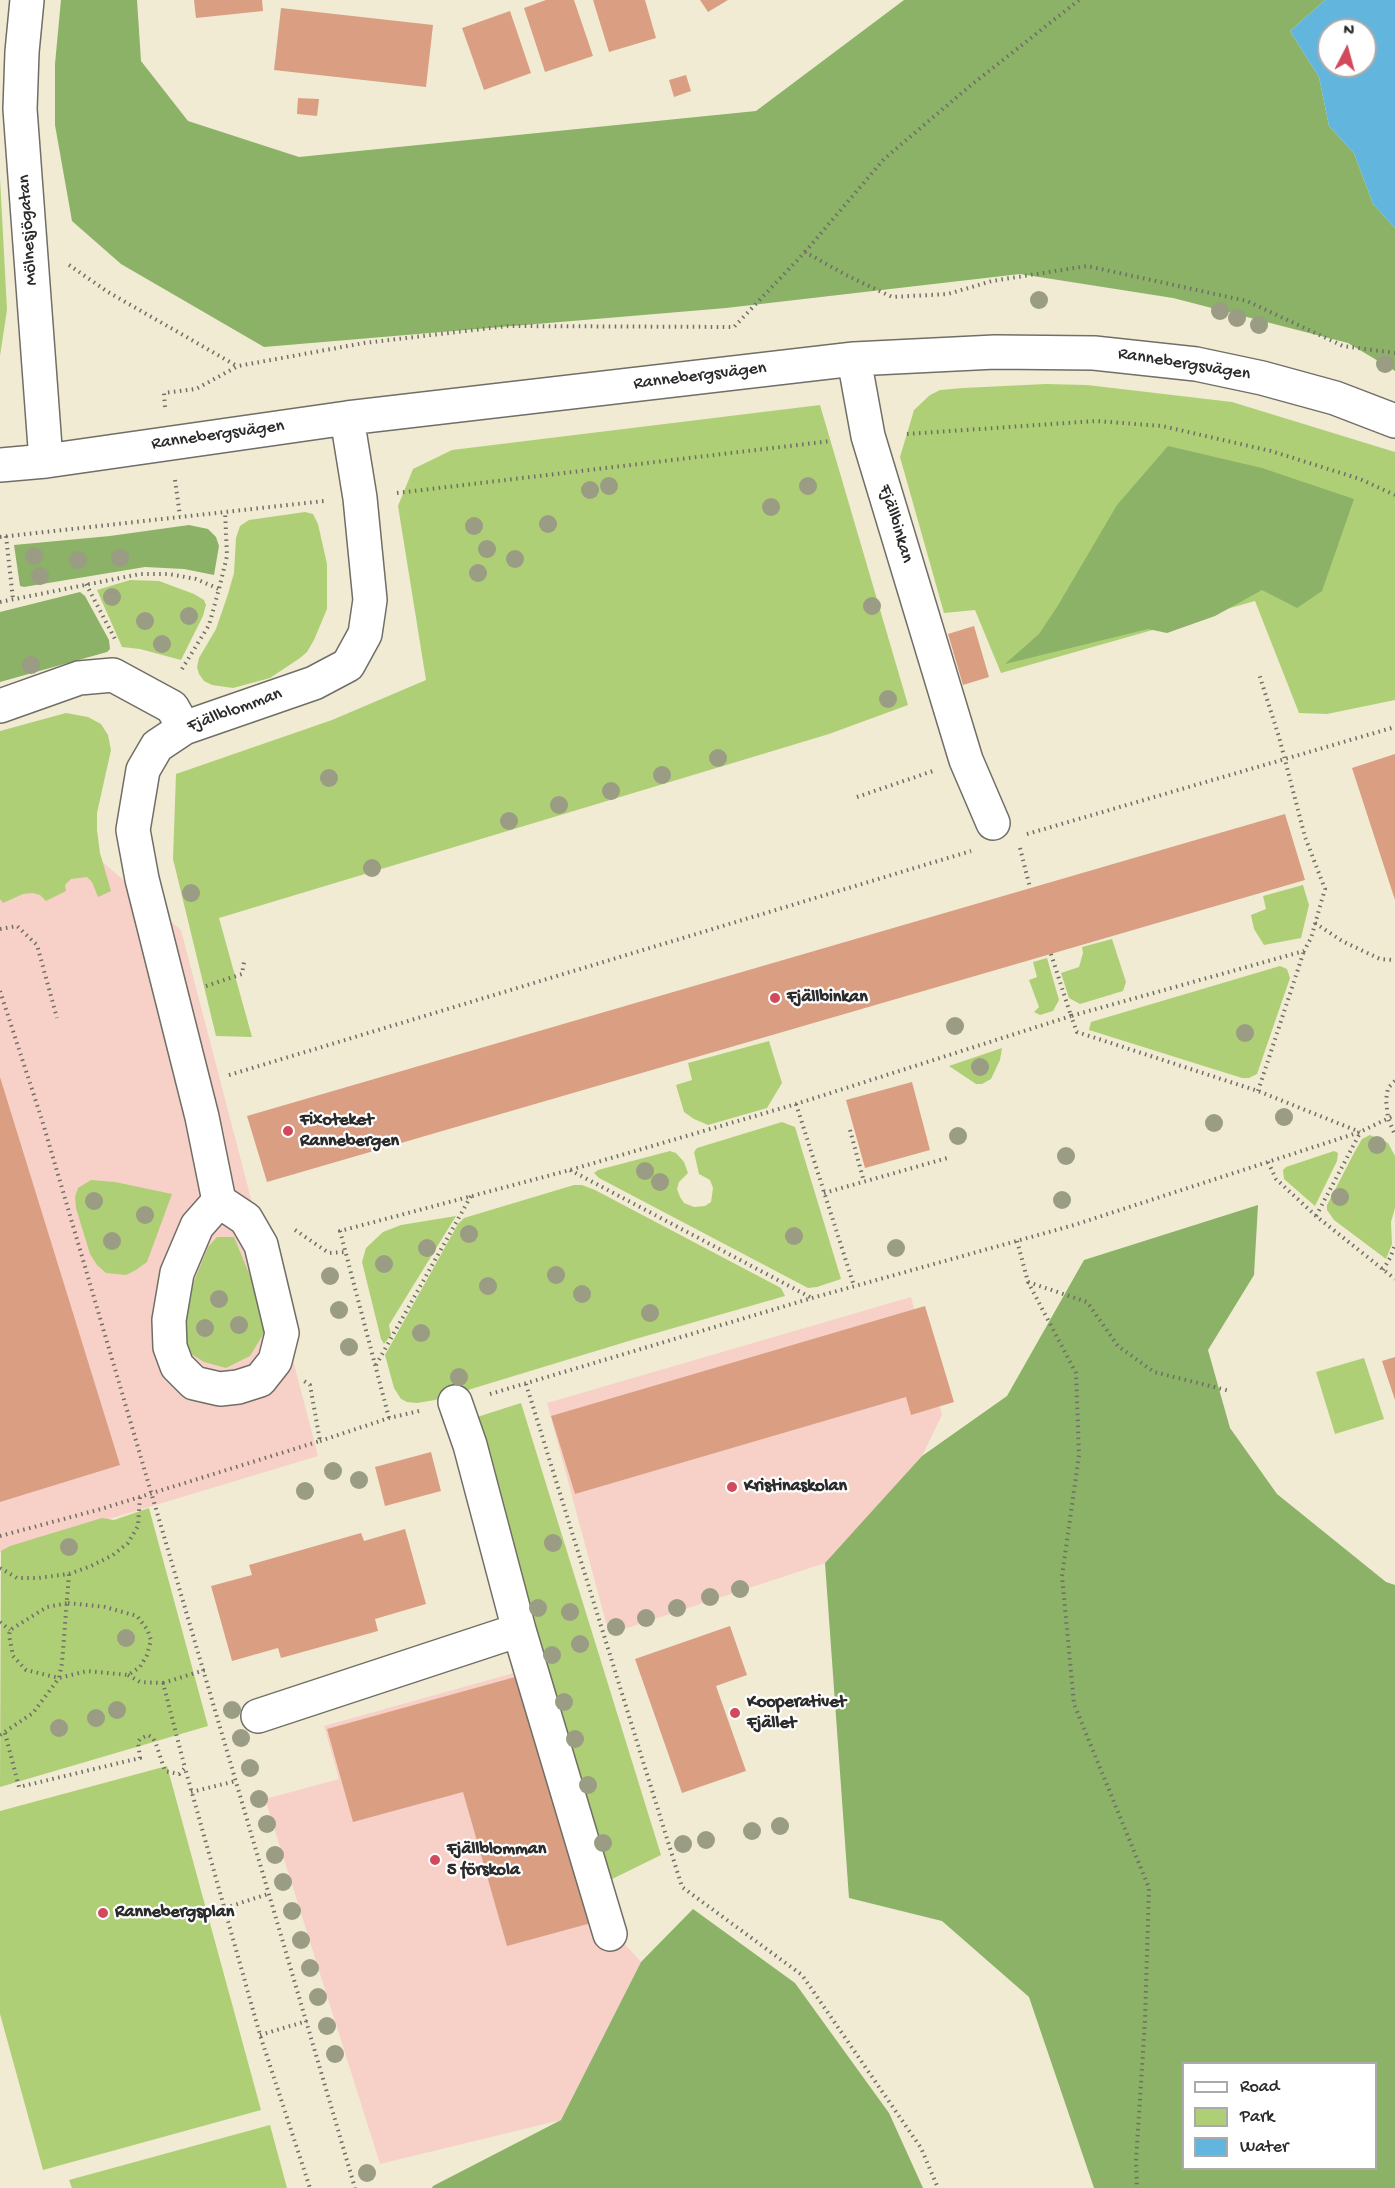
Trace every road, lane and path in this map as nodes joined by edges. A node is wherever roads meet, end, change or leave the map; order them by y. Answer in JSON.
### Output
{"nodes":[{"id":1,"x":27,"y":0,"type":"edge"},
{"id":2,"x":1079,"y":0,"type":"edge"},
{"id":3,"x":30,"y":238,"type":"junction"},
{"id":4,"x":805,"y":252,"type":"junction"},
{"id":5,"x":1395,"y":352,"type":"edge"},
{"id":6,"x":854,"y":359,"type":"junction"},
{"id":7,"x":238,"y":366,"type":"junction"},
{"id":8,"x":164,"y":393,"type":"dead end"},
{"id":9,"x":347,"y":418,"type":"junction"},
{"id":10,"x":1395,"y":421,"type":"edge"},
{"id":11,"x":868,"y":436,"type":"junction"},
{"id":12,"x":46,"y":461,"type":"junction"},
{"id":13,"x":0,"y":465,"type":"edge"},
{"id":14,"x":1395,"y":495,"type":"edge"},
{"id":15,"x":360,"y":498,"type":"junction"},
{"id":16,"x":225,"y":511,"type":"junction"},
{"id":17,"x":3,"y":536,"type":"edge"},
{"id":18,"x":86,"y":584,"type":"junction"},
{"id":19,"x":219,"y":589,"type":"junction"},
{"id":20,"x":13,"y":599,"type":"junction"},
{"id":21,"x":0,"y":602,"type":"edge"},
{"id":22,"x":1259,"y":674,"type":"dead end"},
{"id":23,"x":120,"y":678,"type":"junction"},
{"id":24,"x":163,"y":700,"type":"junction"},
{"id":25,"x":0,"y":706,"type":"edge"},
{"id":26,"x":1395,"y":727,"type":"edge"},
{"id":27,"x":184,"y":728,"type":"junction"},
{"id":28,"x":966,"y":760,"type":"junction"},
{"id":29,"x":1284,"y":760,"type":"junction"},
{"id":30,"x":856,"y":797,"type":"dead end"},
{"id":31,"x":1005,"y":830,"type":"joint"},
{"id":32,"x":1020,"y":847,"type":"dead end"},
{"id":33,"x":974,"y":850,"type":"dead end"},
{"id":34,"x":1030,"y":888,"type":"dead end"},
{"id":35,"x":1316,"y":923,"type":"junction"},
{"id":36,"x":0,"y":929,"type":"edge"},
{"id":37,"x":1304,"y":951,"type":"junction"},
{"id":38,"x":1051,"y":954,"type":"dead end"},
{"id":39,"x":1393,"y":960,"type":"dead end"},
{"id":40,"x":244,"y":962,"type":"dead end"},
{"id":41,"x":0,"y":991,"type":"edge"},
{"id":42,"x":173,"y":996,"type":"junction"},
{"id":43,"x":1071,"y":1016,"type":"junction"},
{"id":44,"x":57,"y":1018,"type":"dead end"},
{"id":45,"x":1395,"y":1081,"type":"edge"},
{"id":46,"x":196,"y":1090,"type":"junction"},
{"id":47,"x":1258,"y":1091,"type":"junction"},
{"id":48,"x":796,"y":1104,"type":"junction"},
{"id":49,"x":1395,"y":1115,"type":"edge"},
{"id":50,"x":1388,"y":1118,"type":"junction"},
{"id":51,"x":850,"y":1130,"type":"dead end"},
{"id":52,"x":1360,"y":1132,"type":"junction"},
{"id":53,"x":1395,"y":1135,"type":"edge"},
{"id":54,"x":951,"y":1157,"type":"dead end"},
{"id":55,"x":1268,"y":1162,"type":"junction"},
{"id":56,"x":570,"y":1170,"type":"junction"},
{"id":57,"x":864,"y":1182,"type":"junction"},
{"id":58,"x":825,"y":1193,"type":"junction"},
{"id":59,"x":471,"y":1196,"type":"junction"},
{"id":60,"x":219,"y":1201,"type":"junction"},
{"id":61,"x":1316,"y":1216,"type":"junction"},
{"id":62,"x":1017,"y":1241,"type":"junction"},
{"id":63,"x":1395,"y":1245,"type":"edge"},
{"id":64,"x":1383,"y":1270,"type":"junction"},
{"id":65,"x":1395,"y":1280,"type":"edge"},
{"id":66,"x":1028,"y":1282,"type":"junction"},
{"id":67,"x":854,"y":1286,"type":"junction"},
{"id":68,"x":812,"y":1298,"type":"junction"},
{"id":69,"x":274,"y":1361,"type":"junction"},
{"id":70,"x":375,"y":1366,"type":"junction"},
{"id":71,"x":526,"y":1384,"type":"junction"},
{"id":72,"x":1230,"y":1391,"type":"dead end"},
{"id":73,"x":455,"y":1402,"type":"junction"},
{"id":74,"x":389,"y":1418,"type":"junction"},
{"id":75,"x":321,"y":1441,"type":"junction"},
{"id":76,"x":152,"y":1493,"type":"junction"},
{"id":77,"x":140,"y":1497,"type":"junction"},
{"id":78,"x":0,"y":1536,"type":"edge"},
{"id":79,"x":0,"y":1568,"type":"edge"},
{"id":80,"x":69,"y":1574,"type":"junction"},
{"id":81,"x":68,"y":1603,"type":"junction"},
{"id":82,"x":0,"y":1622,"type":"edge"},
{"id":83,"x":10,"y":1630,"type":"junction"},
{"id":84,"x":519,"y":1630,"type":"junction"},
{"id":85,"x":205,"y":1670,"type":"junction"},
{"id":86,"x":128,"y":1675,"type":"junction"},
{"id":87,"x":59,"y":1678,"type":"junction"},
{"id":88,"x":164,"y":1683,"type":"junction"},
{"id":89,"x":258,"y":1716,"type":"dead end"},
{"id":90,"x":2,"y":1734,"type":"edge"},
{"id":91,"x":185,"y":1768,"type":"junction"},
{"id":92,"x":236,"y":1780,"type":"junction"},
{"id":93,"x":191,"y":1792,"type":"junction"},
{"id":94,"x":268,"y":1894,"type":"junction"},
{"id":95,"x":225,"y":1908,"type":"junction"},
{"id":96,"x":610,"y":1934,"type":"dead end"},
{"id":97,"x":307,"y":2021,"type":"junction"},
{"id":98,"x":260,"y":2036,"type":"junction"},
{"id":99,"x":310,"y":2188,"type":"edge"},
{"id":100,"x":355,"y":2188,"type":"edge"},
{"id":101,"x":938,"y":2188,"type":"edge"},
{"id":102,"x":1137,"y":2188,"type":"edge"}],
"edges":[{"from":1,"to":3,"type":"street","name":"Mölnesjögatan"},
{"from":2,"to":4,"type":"path"},
{"from":3,"to":7,"type":"path"},
{"from":3,"to":12,"type":"street","name":"Mölnesjögatan"},
{"from":4,"to":5,"type":"path"},
{"from":4,"to":7,"type":"path"},
{"from":6,"to":9,"type":"street","name":"Rannebergsvägen"},
{"from":6,"to":10,"type":"street","name":"Rannebergsvägen"},
{"from":6,"to":11,"type":"street","name":"Fjällbinkan"},
{"from":7,"to":8,"type":"path"},
{"from":9,"to":12,"type":"street","name":"Rannebergsvägen"},
{"from":9,"to":15,"type":"street","name":"Fjällblomman"},
{"from":11,"to":14,"type":"path"},
{"from":11,"to":15,"type":"path"},
{"from":11,"to":28,"type":"street","name":"Fjällbinkan"},
{"from":12,"to":13,"type":"street","name":"Rannebergsvägen"},
{"from":15,"to":16,"type":"path"},
{"from":15,"to":27,"type":"street","name":"Fjällblomman"},
{"from":16,"to":17,"type":"path"},
{"from":16,"to":19,"type":"path"},
{"from":17,"to":20,"type":"path"},
{"from":18,"to":19,"type":"path"},
{"from":18,"to":20,"type":"path"},
{"from":18,"to":23,"type":"path"},
{"from":19,"to":24,"type":"path"},
{"from":20,"to":21,"type":"path"},
{"from":22,"to":29,"type":"path"},
{"from":23,"to":24,"type":"street"},
{"from":23,"to":25,"type":"street"},
{"from":24,"to":27,"type":"street"},
{"from":26,"to":29,"type":"path"},
{"from":27,"to":42,"type":"street","name":"Fjällblomman"},
{"from":28,"to":30,"type":"path"},
{"from":28,"to":31,"type":"street","name":"Fjällbinkan"},
{"from":29,"to":31,"type":"path"},
{"from":29,"to":35,"type":"path"},
{"from":32,"to":34,"type":"path"},
{"from":33,"to":46,"type":"path"},
{"from":35,"to":37,"type":"path"},
{"from":35,"to":39,"type":"path"},
{"from":36,"to":44,"type":"path"},
{"from":37,"to":43,"type":"path"},
{"from":37,"to":47,"type":"path"},
{"from":38,"to":43,"type":"path"},
{"from":40,"to":42,"type":"path"},
{"from":41,"to":76,"type":"path"},
{"from":42,"to":46,"type":"street","name":"Fjällblomman"},
{"from":43,"to":47,"type":"path"},
{"from":43,"to":48,"type":"path"},
{"from":45,"to":50,"type":"path"},
{"from":46,"to":60,"type":"street","name":"Fjällblomman"},
{"from":47,"to":52,"type":"path"},
{"from":48,"to":56,"type":"path"},
{"from":48,"to":58,"type":"path"},
{"from":49,"to":50,"type":"path"},
{"from":50,"to":52,"type":"path"},
{"from":50,"to":53,"type":"path"},
{"from":51,"to":57,"type":"path"},
{"from":52,"to":55,"type":"path"},
{"from":52,"to":61,"type":"path"},
{"from":54,"to":57,"type":"path"},
{"from":55,"to":61,"type":"path"},
{"from":55,"to":62,"type":"path"},
{"from":56,"to":59,"type":"path"},
{"from":56,"to":68,"type":"path"},
{"from":57,"to":58,"type":"path"},
{"from":58,"to":67,"type":"path"},
{"from":59,"to":70,"type":"path"},
{"from":59,"to":70,"type":"path"},
{"from":60,"to":69,"type":"street"},
{"from":60,"to":69,"type":"street"},
{"from":61,"to":64,"type":"path"},
{"from":62,"to":66,"type":"path"},
{"from":62,"to":67,"type":"path"},
{"from":63,"to":64,"type":"path"},
{"from":64,"to":65,"type":"path"},
{"from":66,"to":72,"type":"path"},
{"from":66,"to":102,"type":"path"},
{"from":67,"to":68,"type":"path"},
{"from":68,"to":71,"type":"path"},
{"from":69,"to":75,"type":"path"},
{"from":70,"to":74,"type":"path"},
{"from":71,"to":73,"type":"path"},
{"from":71,"to":101,"type":"path"},
{"from":73,"to":74,"type":"path"},
{"from":73,"to":84,"type":"street"},
{"from":74,"to":75,"type":"path"},
{"from":75,"to":76,"type":"path"},
{"from":76,"to":77,"type":"path"},
{"from":76,"to":85,"type":"path"},
{"from":77,"to":78,"type":"path"},
{"from":77,"to":80,"type":"path"},
{"from":79,"to":80,"type":"path"},
{"from":80,"to":81,"type":"path"},
{"from":81,"to":83,"type":"path"},
{"from":81,"to":86,"type":"path"},
{"from":81,"to":87,"type":"path"},
{"from":82,"to":83,"type":"path"},
{"from":83,"to":87,"type":"path"},
{"from":84,"to":89,"type":"street"},
{"from":84,"to":96,"type":"street"},
{"from":85,"to":88,"type":"path"},
{"from":85,"to":92,"type":"path"},
{"from":86,"to":87,"type":"path"},
{"from":86,"to":88,"type":"path"},
{"from":87,"to":90,"type":"path"},
{"from":88,"to":91,"type":"path"},
{"from":90,"to":91,"type":"path"},
{"from":91,"to":93,"type":"path"},
{"from":92,"to":93,"type":"path"},
{"from":92,"to":94,"type":"path"},
{"from":93,"to":95,"type":"path"},
{"from":94,"to":95,"type":"path"},
{"from":94,"to":97,"type":"path"},
{"from":95,"to":98,"type":"path"},
{"from":97,"to":98,"type":"path"},
{"from":97,"to":100,"type":"path"},
{"from":98,"to":99,"type":"path"}]}
